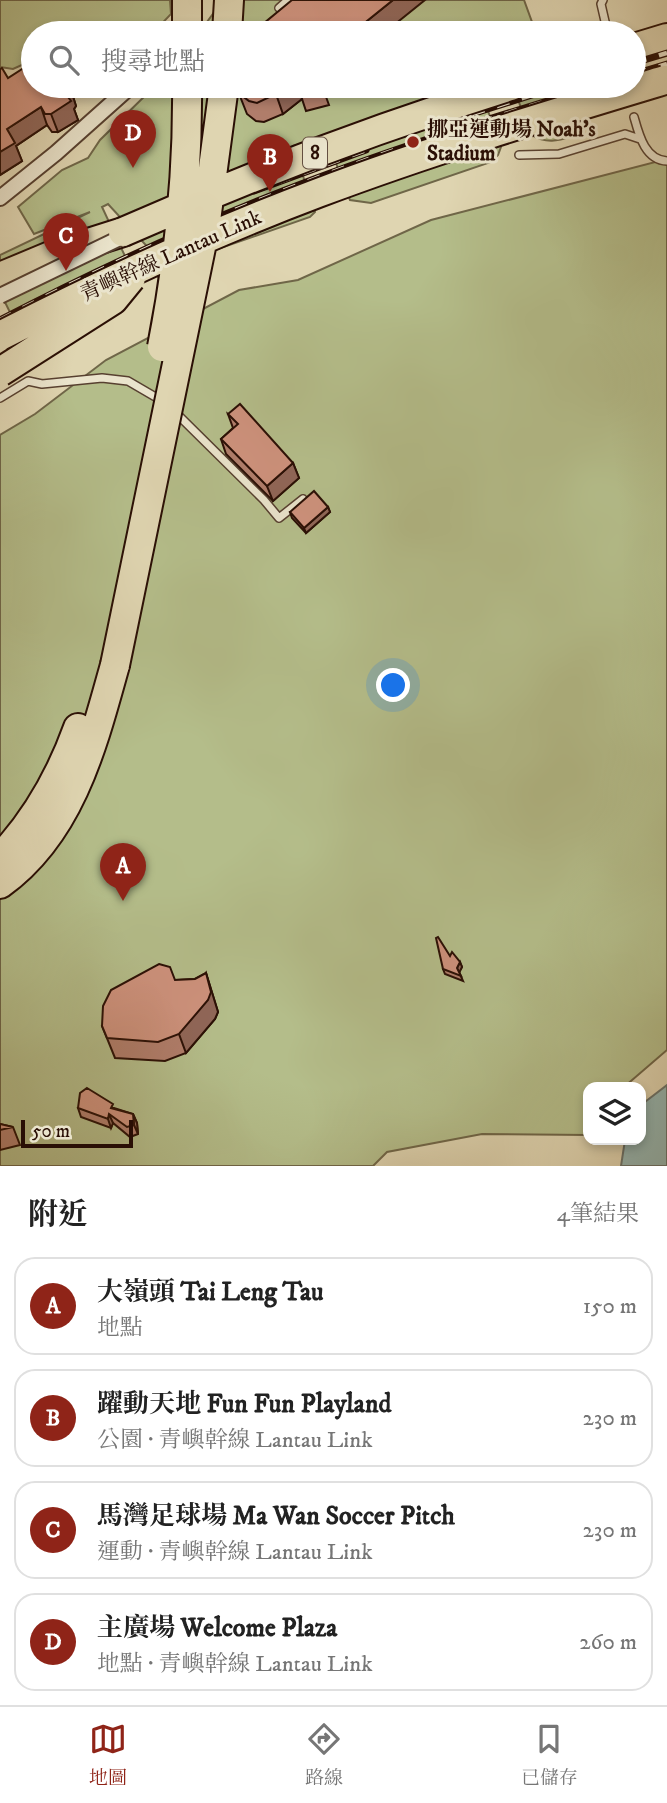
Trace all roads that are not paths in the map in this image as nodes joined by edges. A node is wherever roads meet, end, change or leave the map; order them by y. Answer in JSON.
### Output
{"nodes":[{"id":1,"x":229,"y":0,"type":"edge"},
{"id":2,"x":288,"y":0,"type":"edge"},
{"id":3,"x":603,"y":0,"type":"edge"},
{"id":4,"x":195,"y":2,"type":"edge"},
{"id":5,"x":279,"y":8,"type":"edge"},
{"id":6,"x":187,"y":21,"type":"edge"},
{"id":7,"x":228,"y":21,"type":"edge"},
{"id":8,"x":605,"y":21,"type":"edge"},
{"id":9,"x":666,"y":78,"type":"edge"},
{"id":10,"x":646,"y":82,"type":"edge"},
{"id":11,"x":646,"y":84,"type":"edge"},
{"id":12,"x":118,"y":98,"type":"edge"},
{"id":13,"x":187,"y":98,"type":"edge"},
{"id":14,"x":222,"y":98,"type":"edge"},
{"id":15,"x":476,"y":98,"type":"edge"},
{"id":16,"x":488,"y":98,"type":"edge"},
{"id":17,"x":590,"y":98,"type":"edge"},
{"id":18,"x":603,"y":98,"type":"edge"},
{"id":19,"x":634,"y":117,"type":"dead end"},
{"id":20,"x":640,"y":139,"type":"junction"},
{"id":21,"x":519,"y":155,"type":"dead end"},
{"id":22,"x":667,"y":161,"type":"edge"},
{"id":23,"x":0,"y":198,"type":"edge"},
{"id":24,"x":123,"y":232,"type":"junction"},
{"id":25,"x":0,"y":276,"type":"edge"},
{"id":26,"x":0,"y":294,"type":"edge"},
{"id":27,"x":10,"y":354,"type":"edge"},
{"id":28,"x":0,"y":398,"type":"edge"},
{"id":29,"x":303,"y":499,"type":"edge"},
{"id":30,"x":106,"y":661,"type":"junction"},
{"id":31,"x":0,"y":858,"type":"edge"},
{"id":32,"x":0,"y":884,"type":"edge"}],
"edges":[{"from":1,"to":7,"type":"highway"},
{"from":2,"to":5,"type":"lane"},
{"from":3,"to":8,"type":"lane"},
{"from":4,"to":6,"type":"highway","bridge":true},
{"from":9,"to":10,"type":"street","name":"青嶼幹線 Lantau Link","bridge":true},
{"from":9,"to":11,"type":"highway","name":"青嶼幹線 Lantau Link","number":"8","bridge":true},
{"from":12,"to":23,"type":"street"},
{"from":13,"to":30,"type":"highway","bridge":true},
{"from":14,"to":30,"type":"highway","bridge":true},
{"from":15,"to":24,"type":"highway","name":"青嶼幹線 Lantau Link","number":"8","bridge":true},
{"from":16,"to":26,"type":"street","name":"青嶼幹線 Lantau Link","bridge":true},
{"from":17,"to":27,"type":"street","name":"青嶼幹線 Lantau Link","bridge":true},
{"from":18,"to":27,"type":"highway","name":"青嶼幹線 Lantau Link","number":"8","bridge":true},
{"from":19,"to":20,"type":"lane"},
{"from":20,"to":21,"type":"lane"},
{"from":20,"to":22,"type":"lane"},
{"from":24,"to":25,"type":"highway"},
{"from":24,"to":26,"type":"highway","name":"青嶼幹線 Lantau Link","number":"8","bridge":true},
{"from":27,"to":28,"type":"lane"},
{"from":27,"to":29,"type":"lane"},
{"from":30,"to":31,"type":"highway"},
{"from":30,"to":32,"type":"highway"}]}
